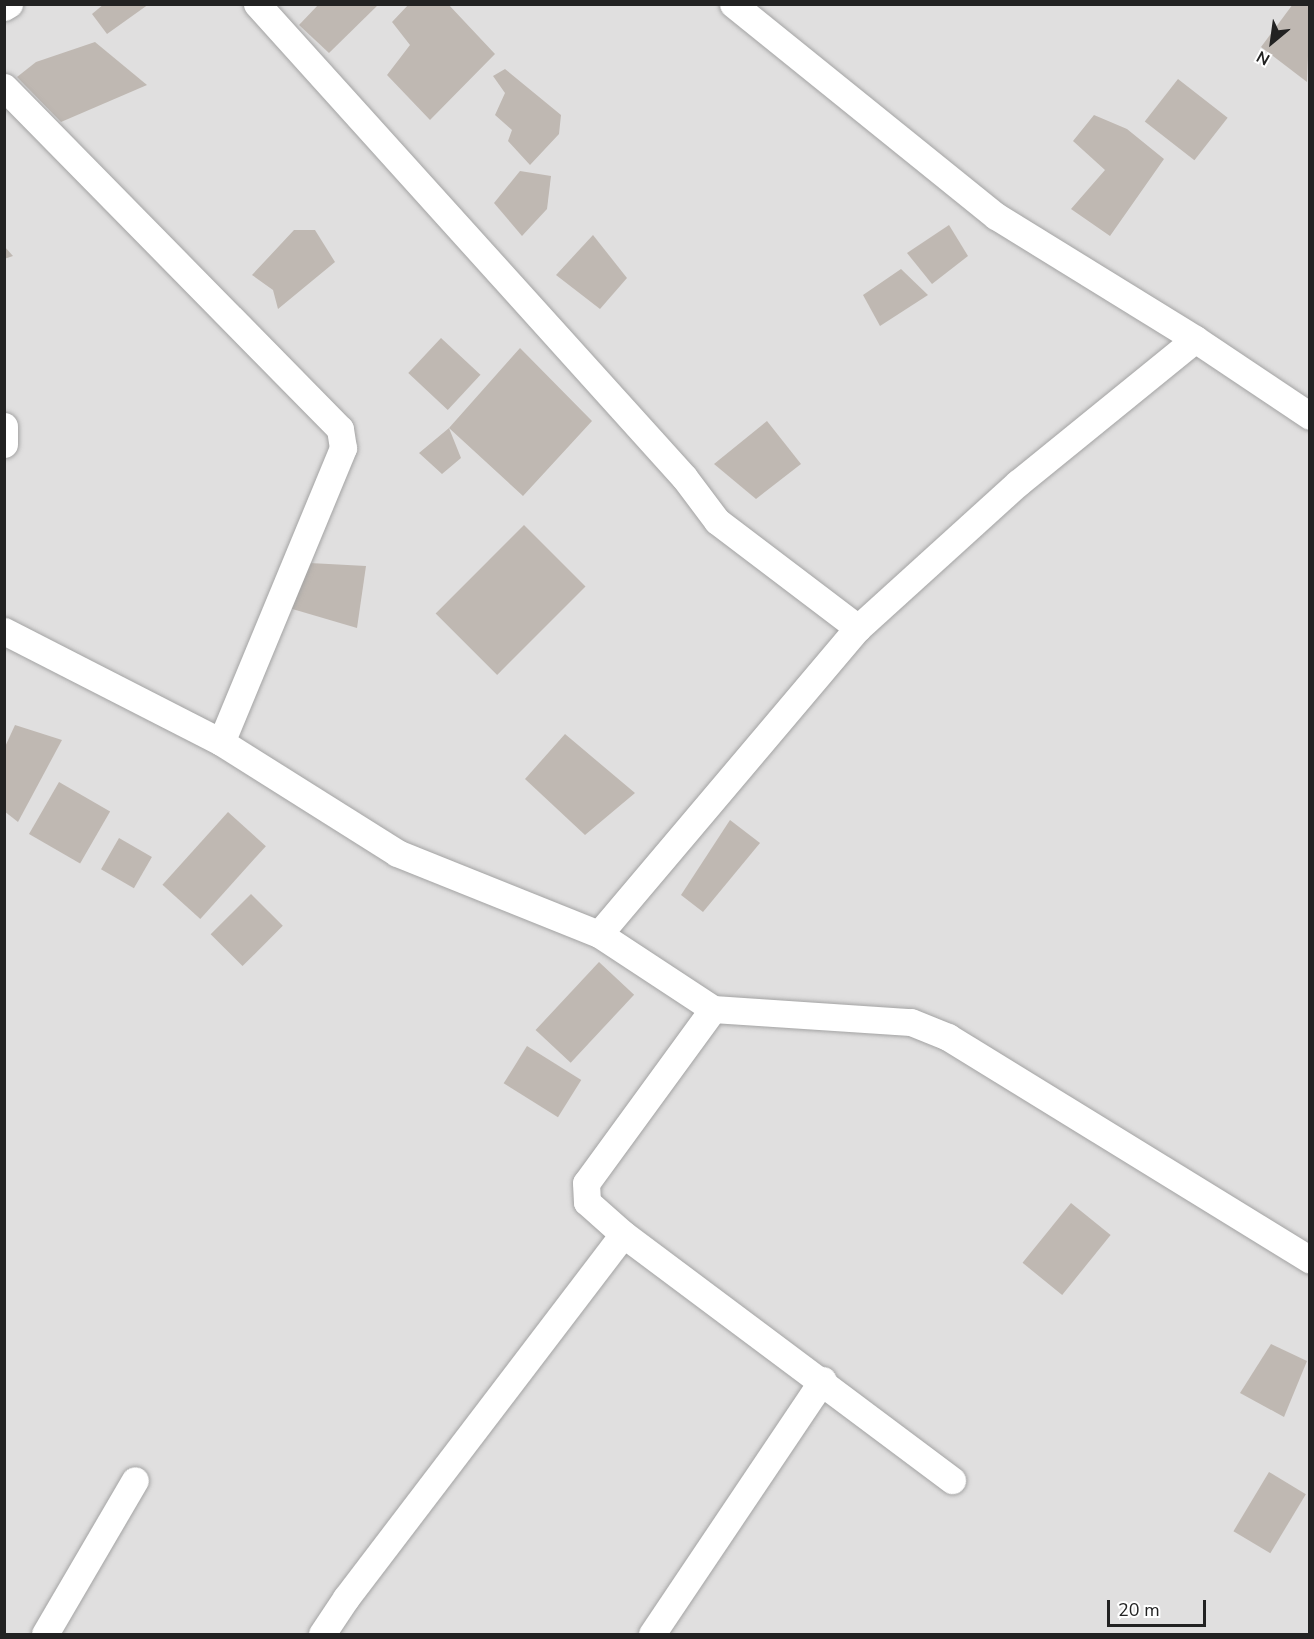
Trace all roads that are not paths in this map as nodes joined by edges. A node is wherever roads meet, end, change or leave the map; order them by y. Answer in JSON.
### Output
{"nodes":[{"id":1,"x":9,"y":4,"type":"edge"},
{"id":2,"x":256,"y":4,"type":"edge"},
{"id":3,"x":733,"y":4,"type":"edge"},
{"id":4,"x":4,"y":7,"type":"edge"},
{"id":5,"x":4,"y":87,"type":"edge"},
{"id":6,"x":1195,"y":339,"type":"junction"},
{"id":7,"x":1310,"y":416,"type":"edge"},
{"id":8,"x":4,"y":426,"type":"edge"},
{"id":9,"x":4,"y":444,"type":"edge"},
{"id":10,"x":858,"y":628,"type":"junction"},
{"id":11,"x":4,"y":631,"type":"edge"},
{"id":12,"x":221,"y":742,"type":"junction"},
{"id":13,"x":599,"y":934,"type":"junction"},
{"id":14,"x":713,"y":1009,"type":"junction"},
{"id":15,"x":623,"y":1234,"type":"junction"},
{"id":16,"x":1310,"y":1260,"type":"edge"},
{"id":17,"x":823,"y":1380,"type":"junction"},
{"id":18,"x":135,"y":1480,"type":"dead end"},
{"id":19,"x":952,"y":1480,"type":"dead end"},
{"id":20,"x":45,"y":1635,"type":"edge"},
{"id":21,"x":322,"y":1635,"type":"edge"},
{"id":22,"x":652,"y":1635,"type":"edge"}],
"edges":[{"from":1,"to":4,"type":"street"},
{"from":2,"to":10,"type":"street"},
{"from":3,"to":6,"type":"street"},
{"from":5,"to":12,"type":"street"},
{"from":6,"to":7,"type":"street"},
{"from":6,"to":10,"type":"street"},
{"from":8,"to":9,"type":"street"},
{"from":10,"to":13,"type":"street"},
{"from":11,"to":12,"type":"street"},
{"from":12,"to":13,"type":"street"},
{"from":13,"to":14,"type":"street"},
{"from":14,"to":15,"type":"street"},
{"from":14,"to":16,"type":"street"},
{"from":15,"to":17,"type":"street"},
{"from":15,"to":21,"type":"street"},
{"from":17,"to":19,"type":"street"},
{"from":17,"to":22,"type":"street"},
{"from":18,"to":20,"type":"street"}]}
